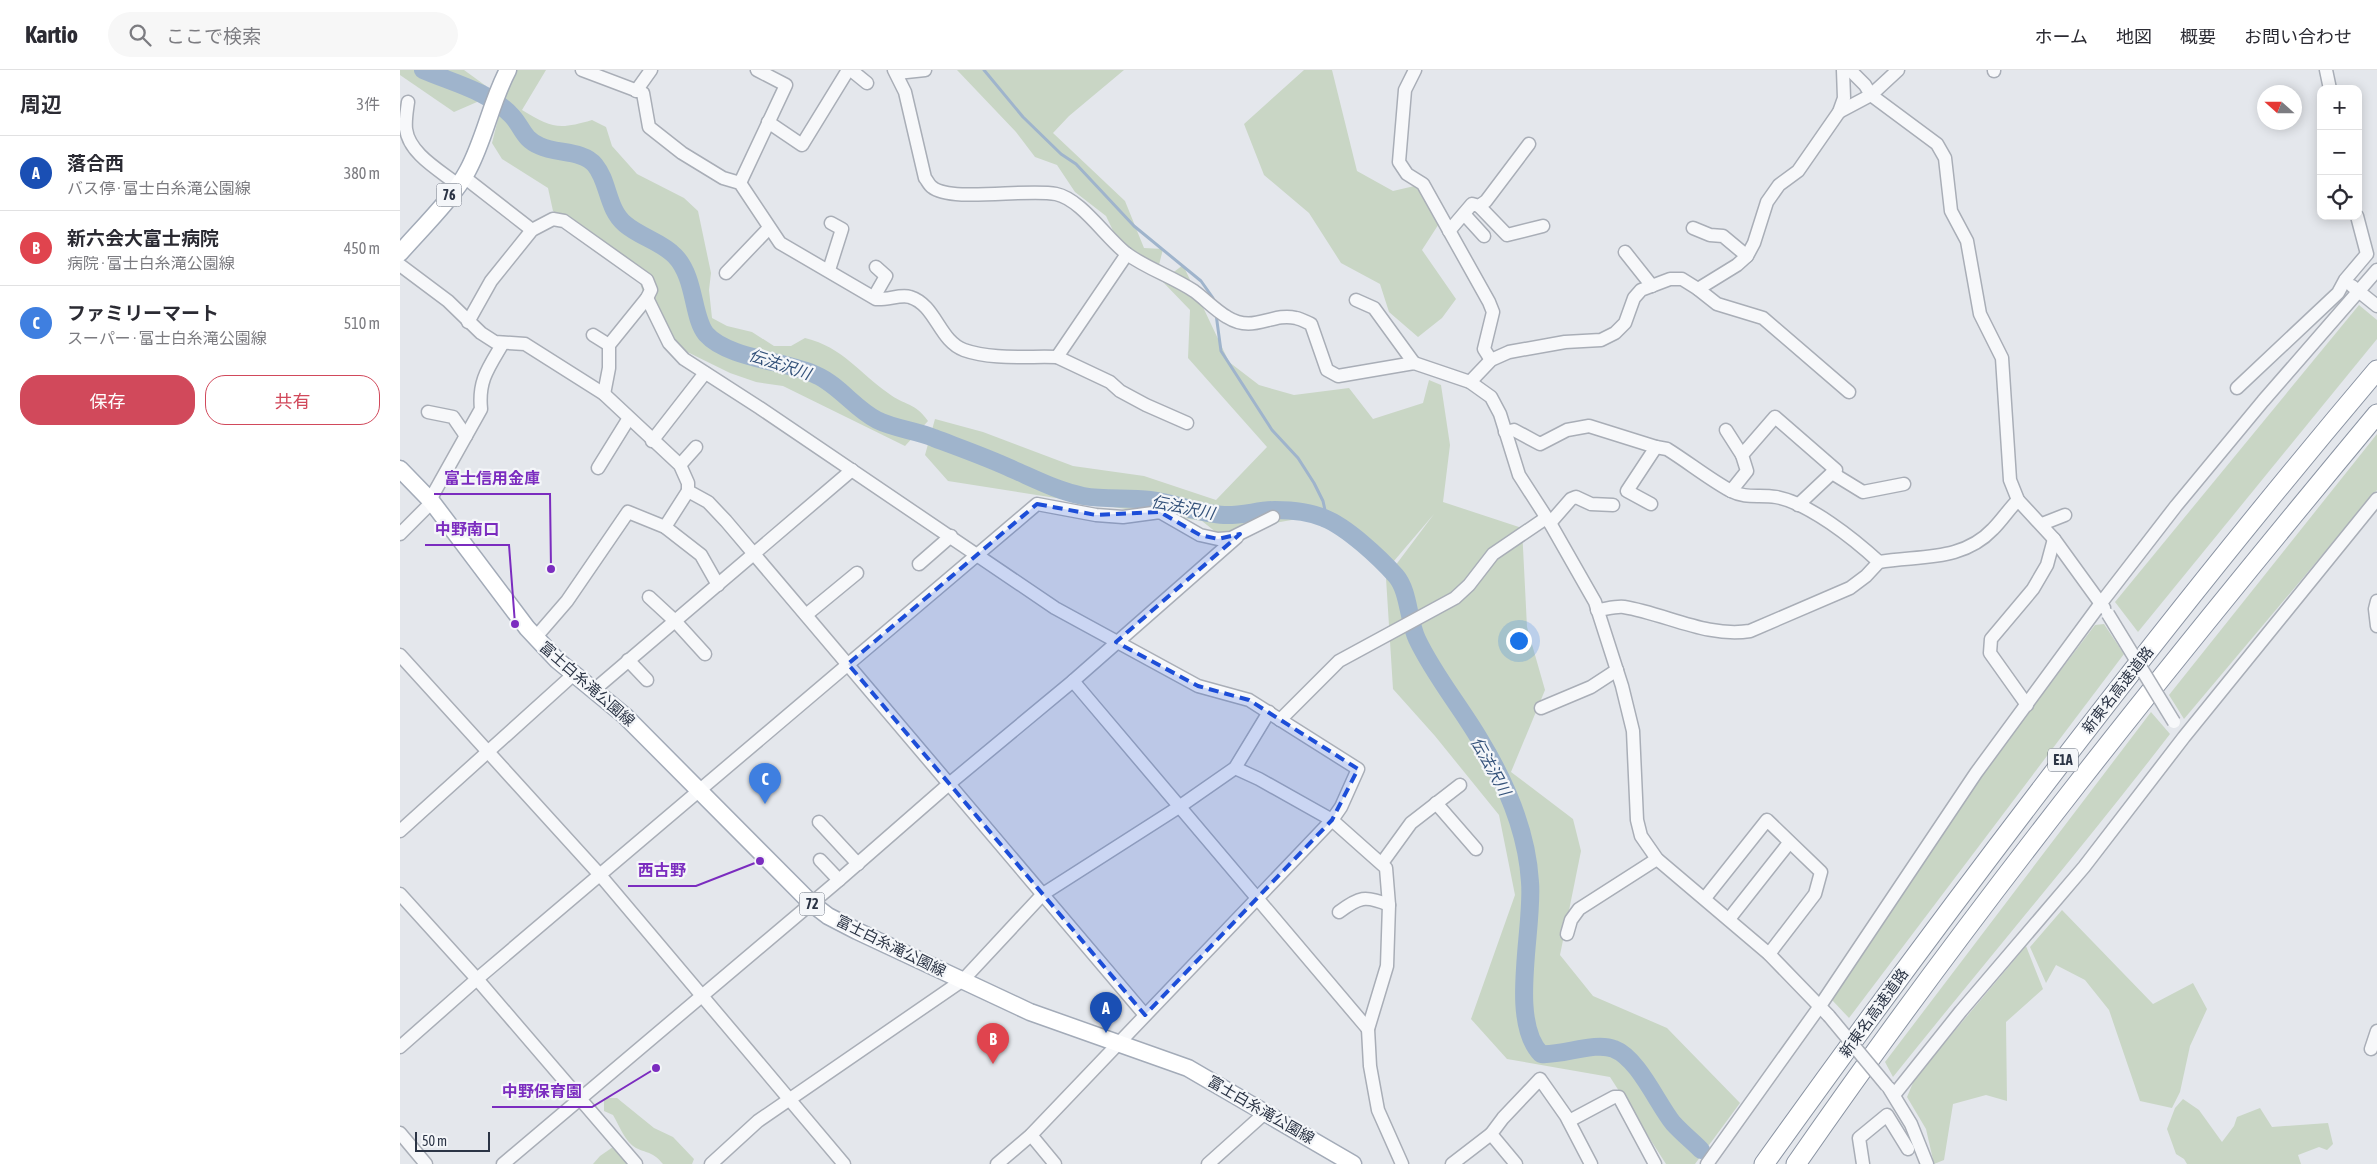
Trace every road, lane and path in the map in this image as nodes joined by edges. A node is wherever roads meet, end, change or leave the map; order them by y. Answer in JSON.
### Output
{"nodes":[{"id":1,"x":508,"y":70,"type":"edge"},
{"id":2,"x":582,"y":70,"type":"edge"},
{"id":3,"x":651,"y":70,"type":"edge"},
{"id":4,"x":757,"y":70,"type":"edge"},
{"id":5,"x":850,"y":70,"type":"edge"},
{"id":6,"x":926,"y":70,"type":"edge"},
{"id":7,"x":1415,"y":70,"type":"edge"},
{"id":8,"x":1843,"y":70,"type":"edge"},
{"id":9,"x":1850,"y":70,"type":"edge"},
{"id":10,"x":1898,"y":70,"type":"edge"},
{"id":11,"x":2326,"y":70,"type":"edge"},
{"id":12,"x":895,"y":72,"type":"edge"},
{"id":13,"x":866,"y":83,"type":"dead end"},
{"id":14,"x":2329,"y":85,"type":"edge"},
{"id":15,"x":636,"y":91,"type":"junction"},
{"id":16,"x":1871,"y":96,"type":"junction"},
{"id":17,"x":408,"y":102,"type":"dead end"},
{"id":18,"x":1839,"y":112,"type":"junction"},
{"id":19,"x":768,"y":122,"type":"junction"},
{"id":20,"x":1529,"y":144,"type":"dead end"},
{"id":21,"x":461,"y":181,"type":"junction"},
{"id":22,"x":740,"y":183,"type":"junction"},
{"id":23,"x":1480,"y":206,"type":"junction"},
{"id":24,"x":1464,"y":214,"type":"junction"},
{"id":25,"x":2358,"y":220,"type":"edge"},
{"id":26,"x":831,"y":224,"type":"dead end"},
{"id":27,"x":1543,"y":226,"type":"dead end"},
{"id":28,"x":768,"y":228,"type":"junction"},
{"id":29,"x":1693,"y":228,"type":"dead end"},
{"id":30,"x":532,"y":230,"type":"junction"},
{"id":31,"x":1449,"y":231,"type":"junction"},
{"id":32,"x":1484,"y":236,"type":"dead end"},
{"id":33,"x":1625,"y":252,"type":"dead end"},
{"id":34,"x":400,"y":253,"type":"edge"},
{"id":35,"x":1127,"y":254,"type":"junction"},
{"id":36,"x":1747,"y":256,"type":"junction"},
{"id":37,"x":400,"y":265,"type":"edge"},
{"id":38,"x":876,"y":267,"type":"dead end"},
{"id":39,"x":829,"y":270,"type":"junction"},
{"id":40,"x":2377,"y":270,"type":"edge"},
{"id":41,"x":726,"y":273,"type":"dead end"},
{"id":42,"x":2345,"y":280,"type":"junction"},
{"id":43,"x":1652,"y":286,"type":"junction"},
{"id":44,"x":1698,"y":290,"type":"junction"},
{"id":45,"x":2362,"y":294,"type":"junction"},
{"id":46,"x":874,"y":297,"type":"junction"},
{"id":47,"x":648,"y":298,"type":"junction"},
{"id":48,"x":1356,"y":300,"type":"dead end"},
{"id":49,"x":2377,"y":306,"type":"edge"},
{"id":50,"x":468,"y":322,"type":"junction"},
{"id":51,"x":593,"y":334,"type":"dead end"},
{"id":52,"x":502,"y":343,"type":"junction"},
{"id":53,"x":609,"y":345,"type":"junction"},
{"id":54,"x":1057,"y":357,"type":"junction"},
{"id":55,"x":1491,"y":360,"type":"junction"},
{"id":56,"x":1414,"y":363,"type":"junction"},
{"id":57,"x":2377,"y":370,"type":"edge"},
{"id":58,"x":705,"y":373,"type":"junction"},
{"id":59,"x":1470,"y":382,"type":"junction"},
{"id":60,"x":2237,"y":388,"type":"dead end"},
{"id":61,"x":1849,"y":392,"type":"dead end"},
{"id":62,"x":604,"y":394,"type":"junction"},
{"id":63,"x":428,"y":412,"type":"dead end"},
{"id":64,"x":2377,"y":414,"type":"edge"},
{"id":65,"x":629,"y":418,"type":"junction"},
{"id":66,"x":1187,"y":424,"type":"dead end"},
{"id":67,"x":1726,"y":430,"type":"dead end"},
{"id":68,"x":1505,"y":432,"type":"junction"},
{"id":69,"x":466,"y":436,"type":"junction"},
{"id":70,"x":652,"y":441,"type":"junction"},
{"id":71,"x":696,"y":447,"type":"dead end"},
{"id":72,"x":1656,"y":447,"type":"junction"},
{"id":73,"x":1742,"y":455,"type":"junction"},
{"id":74,"x":680,"y":465,"type":"junction"},
{"id":75,"x":598,"y":468,"type":"dead end"},
{"id":76,"x":400,"y":469,"type":"edge"},
{"id":77,"x":852,"y":470,"type":"junction"},
{"id":78,"x":1832,"y":473,"type":"junction"},
{"id":79,"x":1904,"y":484,"type":"dead end"},
{"id":80,"x":688,"y":491,"type":"junction"},
{"id":81,"x":1731,"y":491,"type":"junction"},
{"id":82,"x":2377,"y":499,"type":"edge"},
{"id":83,"x":2018,"y":500,"type":"junction"},
{"id":84,"x":431,"y":501,"type":"junction"},
{"id":85,"x":1651,"y":504,"type":"dead end"},
{"id":86,"x":1613,"y":505,"type":"dead end"},
{"id":87,"x":1798,"y":505,"type":"junction"},
{"id":88,"x":2065,"y":515,"type":"dead end"},
{"id":89,"x":1273,"y":518,"type":"dead end"},
{"id":90,"x":1548,"y":520,"type":"junction"},
{"id":91,"x":2042,"y":524,"type":"junction"},
{"id":92,"x":665,"y":527,"type":"junction"},
{"id":93,"x":400,"y":534,"type":"edge"},
{"id":94,"x":1240,"y":534,"type":"junction"},
{"id":95,"x":951,"y":536,"type":"junction"},
{"id":96,"x":2054,"y":538,"type":"junction"},
{"id":97,"x":754,"y":554,"type":"junction"},
{"id":98,"x":978,"y":554,"type":"junction"},
{"id":99,"x":1878,"y":562,"type":"junction"},
{"id":100,"x":920,"y":564,"type":"dead end"},
{"id":101,"x":857,"y":573,"type":"dead end"},
{"id":102,"x":718,"y":585,"type":"junction"},
{"id":103,"x":649,"y":597,"type":"dead end"},
{"id":104,"x":2377,"y":601,"type":"edge"},
{"id":105,"x":2101,"y":603,"type":"junction"},
{"id":106,"x":1597,"y":610,"type":"junction"},
{"id":107,"x":806,"y":615,"type":"junction"},
{"id":108,"x":675,"y":621,"type":"junction"},
{"id":109,"x":2377,"y":626,"type":"edge"},
{"id":110,"x":535,"y":638,"type":"junction"},
{"id":111,"x":1116,"y":642,"type":"junction"},
{"id":112,"x":705,"y":654,"type":"dead end"},
{"id":113,"x":400,"y":655,"type":"edge"},
{"id":114,"x":628,"y":660,"type":"junction"},
{"id":115,"x":848,"y":664,"type":"junction"},
{"id":116,"x":1617,"y":670,"type":"junction"},
{"id":117,"x":574,"y":674,"type":"junction"},
{"id":118,"x":646,"y":680,"type":"dead end"},
{"id":119,"x":1073,"y":682,"type":"junction"},
{"id":120,"x":594,"y":690,"type":"junction"},
{"id":121,"x":2027,"y":705,"type":"junction"},
{"id":122,"x":1541,"y":708,"type":"dead end"},
{"id":123,"x":1269,"y":712,"type":"junction"},
{"id":124,"x":1280,"y":720,"type":"junction"},
{"id":125,"x":2184,"y":737,"type":"junction"},
{"id":126,"x":488,"y":752,"type":"junction"},
{"id":127,"x":1235,"y":768,"type":"junction"},
{"id":128,"x":949,"y":784,"type":"junction"},
{"id":129,"x":1460,"y":785,"type":"dead end"},
{"id":130,"x":700,"y":791,"type":"junction"},
{"id":131,"x":1436,"y":803,"type":"junction"},
{"id":132,"x":1179,"y":807,"type":"junction"},
{"id":133,"x":1332,"y":820,"type":"junction"},
{"id":134,"x":820,"y":822,"type":"dead end"},
{"id":135,"x":400,"y":831,"type":"edge"},
{"id":136,"x":1789,"y":843,"type":"junction"},
{"id":137,"x":1476,"y":849,"type":"dead end"},
{"id":138,"x":1657,"y":859,"type":"junction"},
{"id":139,"x":820,"y":860,"type":"dead end"},
{"id":140,"x":1382,"y":863,"type":"junction"},
{"id":141,"x":858,"y":864,"type":"junction"},
{"id":142,"x":600,"y":875,"type":"junction"},
{"id":143,"x":839,"y":880,"type":"junction"},
{"id":144,"x":400,"y":894,"type":"edge"},
{"id":145,"x":1043,"y":894,"type":"junction"},
{"id":146,"x":1705,"y":898,"type":"junction"},
{"id":147,"x":1257,"y":899,"type":"junction"},
{"id":148,"x":811,"y":903,"type":"junction"},
{"id":149,"x":1389,"y":905,"type":"junction"},
{"id":150,"x":1339,"y":912,"type":"dead end"},
{"id":151,"x":1729,"y":919,"type":"junction"},
{"id":152,"x":1567,"y":934,"type":"dead end"},
{"id":153,"x":1769,"y":954,"type":"junction"},
{"id":154,"x":477,"y":979,"type":"junction"},
{"id":155,"x":963,"y":980,"type":"junction"},
{"id":156,"x":703,"y":995,"type":"junction"},
{"id":157,"x":1820,"y":1006,"type":"junction"},
{"id":158,"x":1145,"y":1015,"type":"junction"},
{"id":159,"x":1368,"y":1029,"type":"junction"},
{"id":160,"x":2377,"y":1031,"type":"edge"},
{"id":161,"x":1118,"y":1044,"type":"junction"},
{"id":162,"x":400,"y":1047,"type":"edge"},
{"id":163,"x":2371,"y":1050,"type":"dead end"},
{"id":164,"x":1891,"y":1090,"type":"junction"},
{"id":165,"x":789,"y":1099,"type":"junction"},
{"id":166,"x":581,"y":1100,"type":"junction"},
{"id":167,"x":1266,"y":1112,"type":"junction"},
{"id":168,"x":1569,"y":1121,"type":"junction"},
{"id":169,"x":400,"y":1133,"type":"edge"},
{"id":170,"x":1492,"y":1134,"type":"junction"},
{"id":171,"x":1031,"y":1135,"type":"junction"},
{"id":172,"x":1908,"y":1149,"type":"dead end"},
{"id":173,"x":426,"y":1164,"type":"edge"},
{"id":174,"x":503,"y":1164,"type":"edge"},
{"id":175,"x":636,"y":1164,"type":"edge"},
{"id":176,"x":711,"y":1164,"type":"edge"},
{"id":177,"x":844,"y":1164,"type":"edge"},
{"id":178,"x":997,"y":1164,"type":"edge"},
{"id":179,"x":1055,"y":1164,"type":"edge"},
{"id":180,"x":1208,"y":1164,"type":"edge"},
{"id":181,"x":1352,"y":1164,"type":"edge"},
{"id":182,"x":1402,"y":1164,"type":"edge"},
{"id":183,"x":1452,"y":1164,"type":"edge"},
{"id":184,"x":1516,"y":1164,"type":"edge"},
{"id":185,"x":1591,"y":1164,"type":"edge"},
{"id":186,"x":1655,"y":1164,"type":"edge"},
{"id":187,"x":1706,"y":1164,"type":"edge"},
{"id":188,"x":1765,"y":1164,"type":"edge"},
{"id":189,"x":1796,"y":1164,"type":"edge"},
{"id":190,"x":1863,"y":1164,"type":"edge"},
{"id":191,"x":1927,"y":1164,"type":"edge"}],
"edges":[{"from":1,"to":21,"type":"main road","number":"76"},
{"from":2,"to":15,"type":"street"},
{"from":3,"to":15,"type":"street"},
{"from":4,"to":19,"type":"street"},
{"from":5,"to":13,"type":"street"},
{"from":5,"to":19,"type":"street"},
{"from":6,"to":12,"type":"street"},
{"from":7,"to":31,"type":"street"},
{"from":8,"to":18,"type":"street"},
{"from":9,"to":16,"type":"street"},
{"from":10,"to":16,"type":"street"},
{"from":11,"to":14,"type":"street"},
{"from":12,"to":35,"type":"street"},
{"from":15,"to":22,"type":"street"},
{"from":16,"to":18,"type":"street"},
{"from":16,"to":83,"type":"street"},
{"from":17,"to":21,"type":"street"},
{"from":18,"to":36,"type":"street"},
{"from":19,"to":22,"type":"street"},
{"from":20,"to":23,"type":"street"},
{"from":21,"to":30,"type":"street"},
{"from":21,"to":34,"type":"main road","number":"76"},
{"from":22,"to":28,"type":"street"},
{"from":23,"to":24,"type":"street"},
{"from":23,"to":27,"type":"street"},
{"from":24,"to":31,"type":"street"},
{"from":24,"to":32,"type":"street"},
{"from":25,"to":42,"type":"street"},
{"from":26,"to":39,"type":"street"},
{"from":28,"to":39,"type":"street"},
{"from":28,"to":41,"type":"street"},
{"from":29,"to":36,"type":"street"},
{"from":30,"to":47,"type":"street"},
{"from":30,"to":50,"type":"street"},
{"from":31,"to":55,"type":"street"},
{"from":33,"to":43,"type":"street"},
{"from":35,"to":54,"type":"street"},
{"from":35,"to":56,"type":"street"},
{"from":36,"to":44,"type":"street"},
{"from":37,"to":50,"type":"street"},
{"from":38,"to":46,"type":"street"},
{"from":39,"to":46,"type":"street"},
{"from":40,"to":45,"type":"street"},
{"from":42,"to":45,"type":"street"},
{"from":42,"to":60,"type":"street"},
{"from":43,"to":44,"type":"street"},
{"from":43,"to":55,"type":"street"},
{"from":44,"to":61,"type":"street"},
{"from":45,"to":49,"type":"street"},
{"from":45,"to":105,"type":"street"},
{"from":46,"to":54,"type":"street"},
{"from":47,"to":53,"type":"street"},
{"from":47,"to":58,"type":"street"},
{"from":48,"to":56,"type":"street"},
{"from":50,"to":52,"type":"street"},
{"from":51,"to":53,"type":"street"},
{"from":52,"to":62,"type":"street"},
{"from":52,"to":69,"type":"street"},
{"from":53,"to":62,"type":"street"},
{"from":54,"to":66,"type":"street"},
{"from":55,"to":59,"type":"street"},
{"from":56,"to":59,"type":"street"},
{"from":57,"to":188,"type":"highway","name":"新東名高速道路","number":"E1A"},
{"from":58,"to":70,"type":"street"},
{"from":58,"to":77,"type":"street"},
{"from":59,"to":68,"type":"street"},
{"from":62,"to":65,"type":"street"},
{"from":63,"to":69,"type":"street"},
{"from":64,"to":189,"type":"highway","name":"新東名高速道路","number":"E1A"},
{"from":65,"to":70,"type":"street"},
{"from":65,"to":75,"type":"street"},
{"from":67,"to":73,"type":"street"},
{"from":68,"to":72,"type":"street"},
{"from":68,"to":90,"type":"street"},
{"from":69,"to":84,"type":"street"},
{"from":70,"to":74,"type":"street"},
{"from":71,"to":74,"type":"street"},
{"from":72,"to":81,"type":"street"},
{"from":72,"to":85,"type":"street"},
{"from":73,"to":78,"type":"street"},
{"from":73,"to":81,"type":"street"},
{"from":74,"to":80,"type":"street"},
{"from":76,"to":84,"type":"main road","name":"富士白糸滝公園線","number":"72"},
{"from":77,"to":95,"type":"street"},
{"from":77,"to":97,"type":"street"},
{"from":78,"to":79,"type":"street"},
{"from":78,"to":87,"type":"street"},
{"from":80,"to":92,"type":"street"},
{"from":80,"to":97,"type":"street"},
{"from":81,"to":87,"type":"street"},
{"from":82,"to":125,"type":"street"},
{"from":83,"to":91,"type":"street"},
{"from":83,"to":99,"type":"street"},
{"from":84,"to":93,"type":"street"},
{"from":84,"to":110,"type":"main road","name":"富士白糸滝公園線","number":"72"},
{"from":86,"to":90,"type":"street"},
{"from":87,"to":99,"type":"street"},
{"from":88,"to":91,"type":"street"},
{"from":89,"to":94,"type":"street"},
{"from":90,"to":106,"type":"street"},
{"from":90,"to":124,"type":"street"},
{"from":91,"to":96,"type":"street"},
{"from":92,"to":102,"type":"street"},
{"from":92,"to":110,"type":"street"},
{"from":94,"to":98,"type":"street"},
{"from":94,"to":111,"type":"street"},
{"from":95,"to":98,"type":"street"},
{"from":95,"to":100,"type":"street"},
{"from":96,"to":105,"type":"street"},
{"from":96,"to":121,"type":"street"},
{"from":97,"to":102,"type":"street"},
{"from":97,"to":107,"type":"street"},
{"from":98,"to":111,"type":"street"},
{"from":98,"to":115,"type":"street"},
{"from":99,"to":106,"type":"street"},
{"from":101,"to":107,"type":"street"},
{"from":102,"to":108,"type":"street"},
{"from":103,"to":108,"type":"street"},
{"from":104,"to":109,"type":"street"},
{"from":105,"to":121,"type":"street"},
{"from":105,"to":125,"type":"street","bridge":true},
{"from":106,"to":116,"type":"street"},
{"from":107,"to":115,"type":"street"},
{"from":108,"to":112,"type":"street"},
{"from":108,"to":114,"type":"street"},
{"from":110,"to":117,"type":"main road","name":"富士白糸滝公園線","number":"72"},
{"from":111,"to":119,"type":"street"},
{"from":111,"to":123,"type":"street"},
{"from":113,"to":126,"type":"street"},
{"from":114,"to":118,"type":"street"},
{"from":114,"to":120,"type":"street"},
{"from":115,"to":128,"type":"street"},
{"from":115,"to":130,"type":"street"},
{"from":116,"to":122,"type":"street"},
{"from":116,"to":138,"type":"street"},
{"from":117,"to":120,"type":"main road","name":"富士白糸滝公園線","number":"72"},
{"from":117,"to":126,"type":"street"},
{"from":119,"to":128,"type":"street"},
{"from":119,"to":132,"type":"street"},
{"from":120,"to":130,"type":"main road","name":"富士白糸滝公園線","number":"72"},
{"from":121,"to":157,"type":"street"},
{"from":123,"to":124,"type":"street"},
{"from":123,"to":127,"type":"street"},
{"from":124,"to":133,"type":"street"},
{"from":125,"to":164,"type":"street"},
{"from":126,"to":135,"type":"street"},
{"from":126,"to":142,"type":"street"},
{"from":127,"to":132,"type":"street"},
{"from":127,"to":133,"type":"street"},
{"from":128,"to":141,"type":"street"},
{"from":128,"to":145,"type":"street"},
{"from":129,"to":131,"type":"street"},
{"from":130,"to":142,"type":"street"},
{"from":130,"to":148,"type":"main road","name":"富士白糸滝公園線","number":"72"},
{"from":131,"to":137,"type":"street"},
{"from":131,"to":140,"type":"street"},
{"from":132,"to":145,"type":"street"},
{"from":132,"to":147,"type":"street"},
{"from":133,"to":140,"type":"street"},
{"from":133,"to":147,"type":"street"},
{"from":134,"to":141,"type":"street"},
{"from":136,"to":146,"type":"street"},
{"from":136,"to":151,"type":"street"},
{"from":136,"to":153,"type":"street"},
{"from":138,"to":146,"type":"street"},
{"from":138,"to":152,"type":"street"},
{"from":139,"to":143,"type":"street"},
{"from":140,"to":149,"type":"street"},
{"from":141,"to":143,"type":"street"},
{"from":142,"to":154,"type":"street"},
{"from":142,"to":156,"type":"street"},
{"from":143,"to":148,"type":"street"},
{"from":144,"to":154,"type":"street"},
{"from":145,"to":155,"type":"street"},
{"from":145,"to":158,"type":"street"},
{"from":146,"to":151,"type":"street"},
{"from":147,"to":158,"type":"street"},
{"from":147,"to":159,"type":"street"},
{"from":148,"to":155,"type":"main road","name":"富士白糸滝公園線","number":"72"},
{"from":148,"to":156,"type":"street"},
{"from":149,"to":150,"type":"street"},
{"from":149,"to":159,"type":"street"},
{"from":151,"to":153,"type":"street"},
{"from":153,"to":157,"type":"street"},
{"from":154,"to":162,"type":"street"},
{"from":154,"to":166,"type":"street"},
{"from":155,"to":161,"type":"main road","name":"富士白糸滝公園線","number":"72"},
{"from":155,"to":165,"type":"street"},
{"from":156,"to":165,"type":"street"},
{"from":156,"to":166,"type":"street"},
{"from":157,"to":164,"type":"street","bridge":true},
{"from":157,"to":187,"type":"street"},
{"from":158,"to":161,"type":"street"},
{"from":159,"to":182,"type":"street"},
{"from":160,"to":163,"type":"street"},
{"from":161,"to":167,"type":"main road","name":"富士白糸滝公園線","number":"72"},
{"from":161,"to":171,"type":"street"},
{"from":164,"to":191,"type":"street"},
{"from":165,"to":176,"type":"street"},
{"from":165,"to":177,"type":"street"},
{"from":166,"to":174,"type":"street"},
{"from":166,"to":175,"type":"street"},
{"from":167,"to":180,"type":"street"},
{"from":167,"to":181,"type":"main road","name":"富士白糸滝公園線","number":"72"},
{"from":168,"to":170,"type":"street"},
{"from":168,"to":185,"type":"street"},
{"from":168,"to":186,"type":"street"},
{"from":169,"to":173,"type":"street"},
{"from":170,"to":183,"type":"street"},
{"from":170,"to":184,"type":"street"},
{"from":171,"to":178,"type":"street"},
{"from":171,"to":179,"type":"street"},
{"from":172,"to":190,"type":"street"}]}
